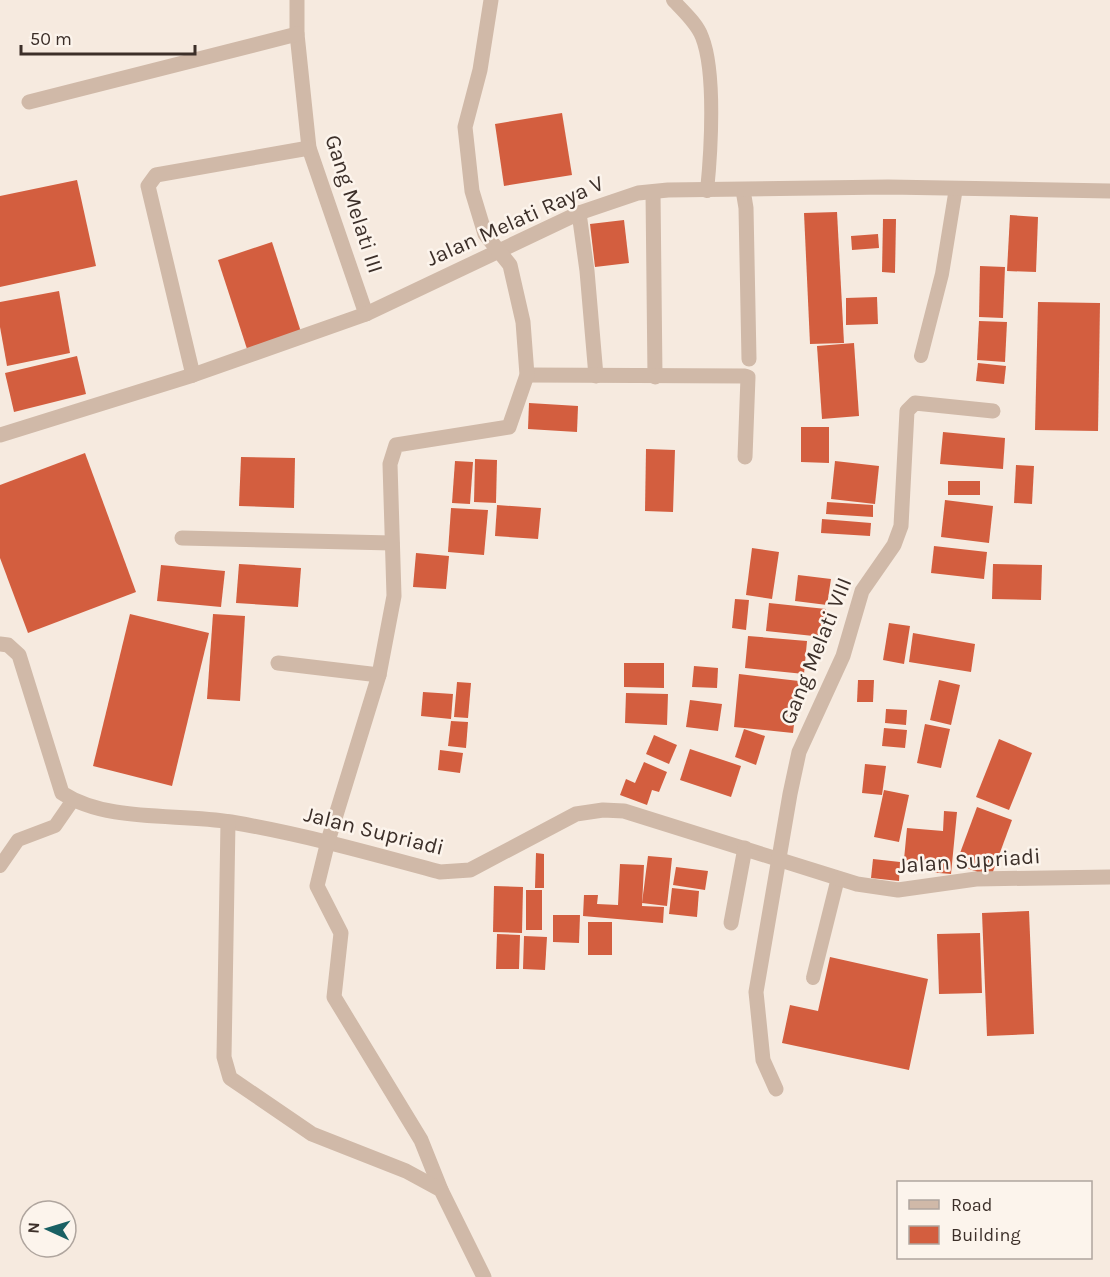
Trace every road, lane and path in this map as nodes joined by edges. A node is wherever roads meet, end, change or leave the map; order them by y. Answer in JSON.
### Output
{"nodes":[{"id":1,"x":297,"y":0,"type":"edge"},
{"id":2,"x":491,"y":0,"type":"edge"},
{"id":3,"x":674,"y":0,"type":"edge"},
{"id":4,"x":297,"y":34,"type":"junction"},
{"id":5,"x":29,"y":102,"type":"dead end"},
{"id":6,"x":309,"y":148,"type":"junction"},
{"id":7,"x":956,"y":188,"type":"junction"},
{"id":8,"x":743,"y":190,"type":"junction"},
{"id":9,"x":707,"y":191,"type":"junction"},
{"id":10,"x":1110,"y":191,"type":"edge"},
{"id":11,"x":653,"y":192,"type":"junction"},
{"id":12,"x":579,"y":213,"type":"junction"},
{"id":13,"x":499,"y":252,"type":"junction"},
{"id":14,"x":366,"y":314,"type":"junction"},
{"id":15,"x":921,"y":356,"type":"dead end"},
{"id":16,"x":749,"y":359,"type":"dead end"},
{"id":17,"x":193,"y":375,"type":"junction"},
{"id":18,"x":527,"y":375,"type":"junction"},
{"id":19,"x":596,"y":376,"type":"junction"},
{"id":20,"x":655,"y":377,"type":"junction"},
{"id":21,"x":993,"y":411,"type":"dead end"},
{"id":22,"x":0,"y":435,"type":"edge"},
{"id":23,"x":745,"y":456,"type":"dead end"},
{"id":24,"x":182,"y":538,"type":"dead end"},
{"id":25,"x":392,"y":543,"type":"junction"},
{"id":26,"x":0,"y":644,"type":"edge"},
{"id":27,"x":278,"y":663,"type":"dead end"},
{"id":28,"x":379,"y":675,"type":"junction"},
{"id":29,"x":73,"y":800,"type":"junction"},
{"id":30,"x":228,"y":822,"type":"junction"},
{"id":31,"x":328,"y":841,"type":"junction"},
{"id":32,"x":745,"y":848,"type":"junction"},
{"id":33,"x":780,"y":859,"type":"junction"},
{"id":34,"x":0,"y":866,"type":"edge"},
{"id":35,"x":1110,"y":877,"type":"edge"},
{"id":36,"x":838,"y":878,"type":"junction"},
{"id":37,"x":731,"y":923,"type":"dead end"},
{"id":38,"x":813,"y":978,"type":"dead end"},
{"id":39,"x":776,"y":1089,"type":"dead end"},
{"id":40,"x":441,"y":1190,"type":"junction"},
{"id":41,"x":484,"y":1277,"type":"edge"}],
"edges":[{"from":1,"to":4,"type":"street","name":"Gang Melati III"},
{"from":2,"to":13,"type":"street"},
{"from":3,"to":9,"type":"lane"},
{"from":4,"to":5,"type":"street"},
{"from":4,"to":6,"type":"street","name":"Gang Melati III"},
{"from":6,"to":14,"type":"street","name":"Gang Melati III"},
{"from":6,"to":17,"type":"street"},
{"from":7,"to":8,"type":"street","name":"Jalan Melati Raya V"},
{"from":7,"to":10,"type":"street","name":"Jalan Melati Raya V"},
{"from":7,"to":15,"type":"lane"},
{"from":8,"to":9,"type":"street","name":"Jalan Melati Raya V"},
{"from":8,"to":16,"type":"street"},
{"from":9,"to":11,"type":"street","name":"Jalan Melati Raya V"},
{"from":11,"to":12,"type":"street","name":"Jalan Melati Raya V"},
{"from":11,"to":20,"type":"street"},
{"from":12,"to":13,"type":"street","name":"Jalan Melati Raya V"},
{"from":12,"to":19,"type":"street"},
{"from":13,"to":14,"type":"street","name":"Jalan Melati Raya V"},
{"from":13,"to":18,"type":"street"},
{"from":14,"to":17,"type":"street","name":"Jalan Melati Raya V"},
{"from":17,"to":22,"type":"street","name":"Jalan Melati Raya V"},
{"from":18,"to":19,"type":"street"},
{"from":18,"to":25,"type":"street"},
{"from":19,"to":20,"type":"street"},
{"from":20,"to":23,"type":"street"},
{"from":21,"to":33,"type":"street","name":"Gang Melati VIII"},
{"from":24,"to":25,"type":"street"},
{"from":25,"to":28,"type":"street"},
{"from":26,"to":29,"type":"street"},
{"from":27,"to":28,"type":"street"},
{"from":28,"to":31,"type":"street"},
{"from":29,"to":30,"type":"street","name":"Jalan Supriadi"},
{"from":29,"to":34,"type":"lane"},
{"from":30,"to":31,"type":"street","name":"Jalan Supriadi"},
{"from":30,"to":40,"type":"street"},
{"from":31,"to":32,"type":"street","name":"Jalan Supriadi"},
{"from":31,"to":40,"type":"street"},
{"from":32,"to":33,"type":"street","name":"Jalan Supriadi"},
{"from":32,"to":37,"type":"street"},
{"from":33,"to":36,"type":"street","name":"Jalan Supriadi"},
{"from":33,"to":39,"type":"street"},
{"from":35,"to":36,"type":"street","name":"Jalan Supriadi"},
{"from":36,"to":38,"type":"lane"},
{"from":40,"to":41,"type":"street"}]}
